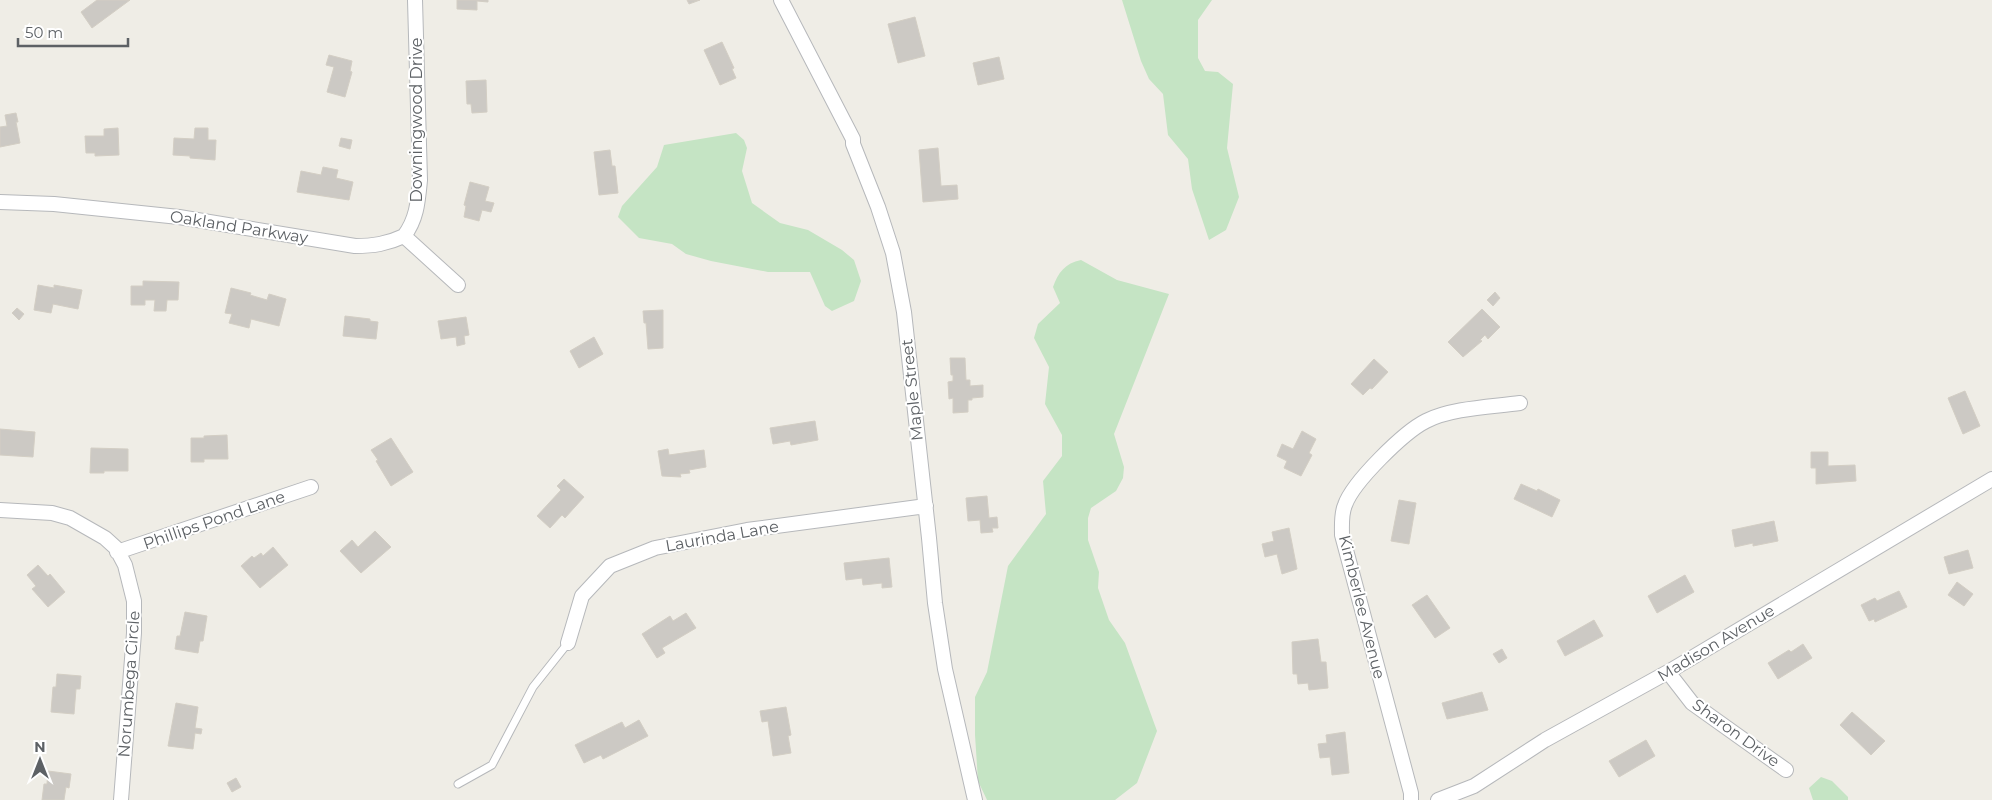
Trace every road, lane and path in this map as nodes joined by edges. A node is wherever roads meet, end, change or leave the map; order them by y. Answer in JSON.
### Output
{"nodes":[{"id":1,"x":416,"y":0,"type":"edge"},
{"id":2,"x":781,"y":0,"type":"edge"},
{"id":3,"x":0,"y":202,"type":"edge"},
{"id":4,"x":404,"y":236,"type":"junction"},
{"id":5,"x":458,"y":285,"type":"dead end"},
{"id":6,"x":1520,"y":403,"type":"dead end"},
{"id":7,"x":1992,"y":479,"type":"edge"},
{"id":8,"x":311,"y":487,"type":"dead end"},
{"id":9,"x":926,"y":506,"type":"junction"},
{"id":10,"x":0,"y":510,"type":"edge"},
{"id":11,"x":118,"y":552,"type":"junction"},
{"id":12,"x":568,"y":643,"type":"joint"},
{"id":13,"x":1668,"y":672,"type":"junction"},
{"id":14,"x":1786,"y":770,"type":"dead end"},
{"id":15,"x":458,"y":784,"type":"dead end"},
{"id":16,"x":121,"y":800,"type":"edge"},
{"id":17,"x":975,"y":800,"type":"edge"},
{"id":18,"x":1411,"y":800,"type":"edge"},
{"id":19,"x":1438,"y":800,"type":"edge"}],
"edges":[{"from":1,"to":4,"type":"street","name":"Downingwood Drive"},
{"from":2,"to":9,"type":"street","name":"Maple Street"},
{"from":3,"to":4,"type":"street","name":"Oakland Parkway"},
{"from":4,"to":5,"type":"street"},
{"from":6,"to":18,"type":"street","name":"Kimberlee Avenue"},
{"from":7,"to":13,"type":"street","name":"Madison Avenue"},
{"from":8,"to":11,"type":"street","name":"Phillips Pond Lane"},
{"from":9,"to":12,"type":"street","name":"Laurinda Lane"},
{"from":9,"to":17,"type":"street","name":"Maple Street"},
{"from":10,"to":11,"type":"street","name":"Norumbega Circle"},
{"from":11,"to":16,"type":"street","name":"Norumbega Circle"},
{"from":12,"to":15,"type":"lane"},
{"from":13,"to":14,"type":"street","name":"Sharon Drive"},
{"from":13,"to":19,"type":"street","name":"Madison Avenue"}]}
